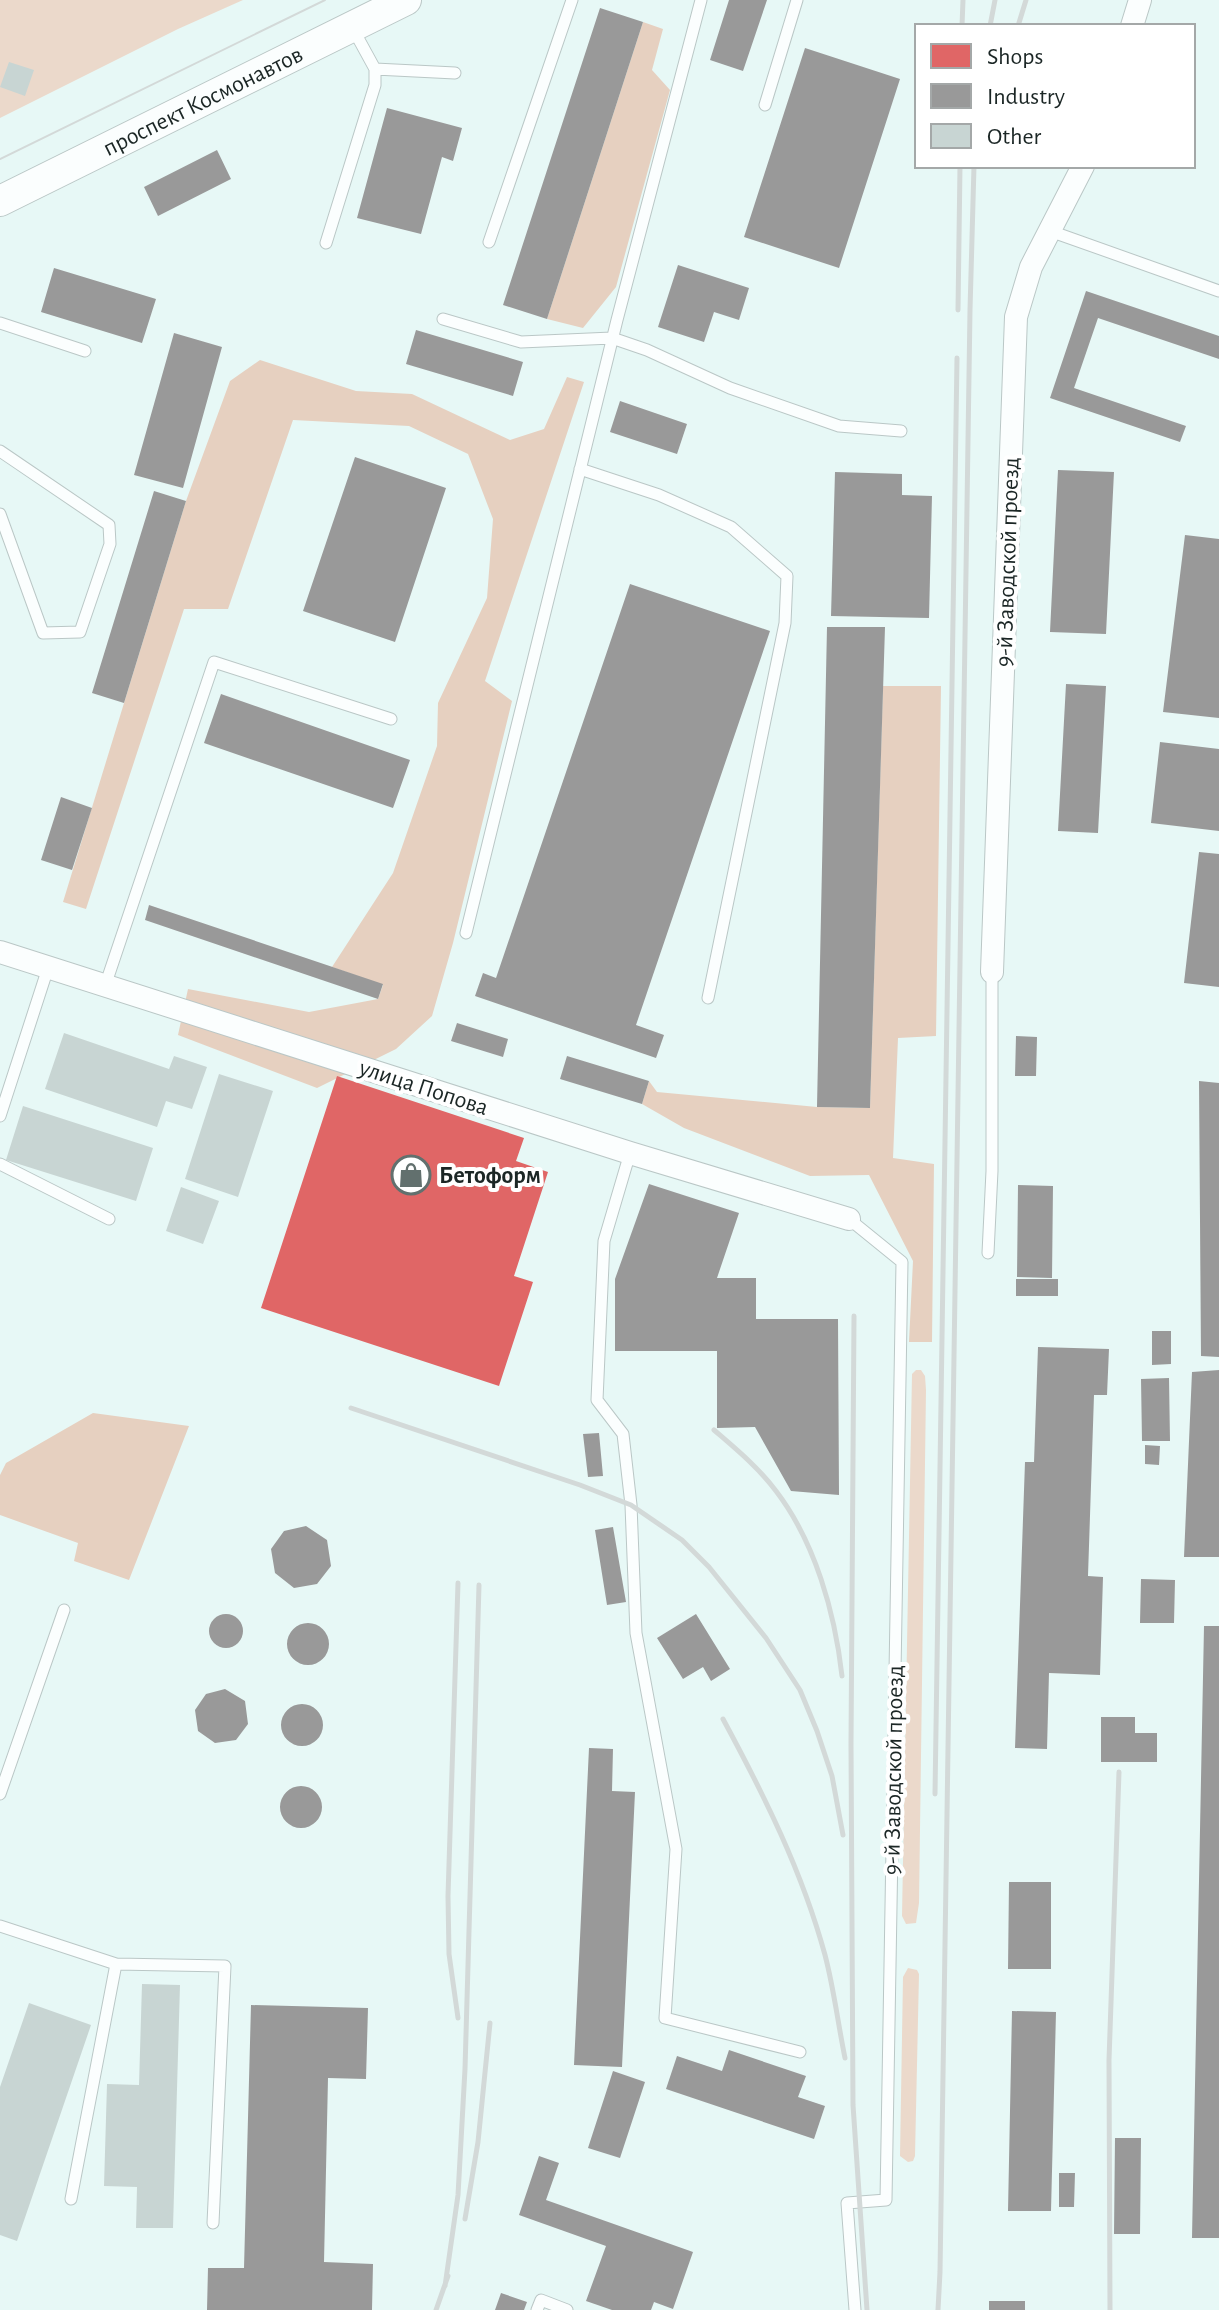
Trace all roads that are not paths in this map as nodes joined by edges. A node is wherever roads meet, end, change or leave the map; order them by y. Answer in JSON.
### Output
{"nodes":[{"id":1,"x":406,"y":0,"type":"edge"},
{"id":2,"x":572,"y":0,"type":"edge"},
{"id":3,"x":701,"y":0,"type":"edge"},
{"id":4,"x":797,"y":0,"type":"edge"},
{"id":5,"x":1140,"y":0,"type":"edge"},
{"id":6,"x":1133,"y":24,"type":"edge"},
{"id":7,"x":352,"y":27,"type":"junction"},
{"id":8,"x":375,"y":69,"type":"junction"},
{"id":9,"x":455,"y":73,"type":"dead end"},
{"id":10,"x":765,"y":105,"type":"dead end"},
{"id":11,"x":1082,"y":168,"type":"edge"},
{"id":12,"x":0,"y":201,"type":"edge"},
{"id":13,"x":1050,"y":231,"type":"junction"},
{"id":14,"x":489,"y":242,"type":"dead end"},
{"id":15,"x":326,"y":243,"type":"dead end"},
{"id":16,"x":1219,"y":291,"type":"edge"},
{"id":17,"x":443,"y":319,"type":"dead end"},
{"id":18,"x":0,"y":323,"type":"edge"},
{"id":19,"x":612,"y":338,"type":"junction"},
{"id":20,"x":85,"y":351,"type":"dead end"},
{"id":21,"x":901,"y":431,"type":"dead end"},
{"id":22,"x":0,"y":451,"type":"edge"},
{"id":23,"x":580,"y":469,"type":"junction"},
{"id":24,"x":0,"y":514,"type":"edge"},
{"id":25,"x":391,"y":719,"type":"dead end"},
{"id":26,"x":466,"y":933,"type":"dead end"},
{"id":27,"x":0,"y":952,"type":"edge"},
{"id":28,"x":48,"y":968,"type":"junction"},
{"id":29,"x":992,"y":972,"type":"joint"},
{"id":30,"x":105,"y":986,"type":"junction"},
{"id":31,"x":708,"y":998,"type":"dead end"},
{"id":32,"x":0,"y":1116,"type":"edge"},
{"id":33,"x":630,"y":1153,"type":"junction"},
{"id":34,"x":0,"y":1164,"type":"edge"},
{"id":35,"x":109,"y":1219,"type":"dead end"},
{"id":36,"x":849,"y":1219,"type":"joint"},
{"id":37,"x":988,"y":1253,"type":"dead end"},
{"id":38,"x":64,"y":1610,"type":"dead end"},
{"id":39,"x":0,"y":1794,"type":"edge"},
{"id":40,"x":0,"y":1926,"type":"edge"},
{"id":41,"x":116,"y":1964,"type":"junction"},
{"id":42,"x":800,"y":2052,"type":"dead end"},
{"id":43,"x":71,"y":2199,"type":"dead end"},
{"id":44,"x":213,"y":2223,"type":"dead end"},
{"id":45,"x":537,"y":2310,"type":"edge"},
{"id":46,"x":567,"y":2310,"type":"edge"},
{"id":47,"x":855,"y":2310,"type":"edge"}],
"edges":[{"from":1,"to":7,"type":"main road","name":"проспект Космонавтов"},
{"from":2,"to":14,"type":"lane"},
{"from":3,"to":19,"type":"lane"},
{"from":4,"to":10,"type":"lane"},
{"from":5,"to":6,"type":"street"},
{"from":7,"to":8,"type":"lane"},
{"from":7,"to":12,"type":"main road","name":"проспект Космонавтов"},
{"from":8,"to":9,"type":"lane"},
{"from":8,"to":15,"type":"lane"},
{"from":11,"to":13,"type":"street","name":"9-й Заводской проезд"},
{"from":13,"to":16,"type":"lane"},
{"from":13,"to":29,"type":"street","name":"9-й Заводской проезд"},
{"from":17,"to":19,"type":"lane"},
{"from":18,"to":20,"type":"lane"},
{"from":19,"to":21,"type":"lane"},
{"from":19,"to":23,"type":"lane"},
{"from":22,"to":24,"type":"lane"},
{"from":23,"to":26,"type":"lane"},
{"from":23,"to":31,"type":"lane"},
{"from":25,"to":30,"type":"lane"},
{"from":27,"to":28,"type":"street","name":"улица Попова"},
{"from":28,"to":30,"type":"street","name":"улица Попова"},
{"from":28,"to":32,"type":"lane"},
{"from":29,"to":37,"type":"lane"},
{"from":30,"to":33,"type":"street","name":"улица Попова"},
{"from":33,"to":36,"type":"street","name":"улица Попова"},
{"from":33,"to":42,"type":"lane"},
{"from":34,"to":35,"type":"lane"},
{"from":36,"to":47,"type":"lane","name":"9-й Заводской проезд"},
{"from":38,"to":39,"type":"lane"},
{"from":40,"to":41,"type":"lane"},
{"from":41,"to":43,"type":"lane"},
{"from":41,"to":44,"type":"lane"},
{"from":45,"to":46,"type":"lane"}]}
